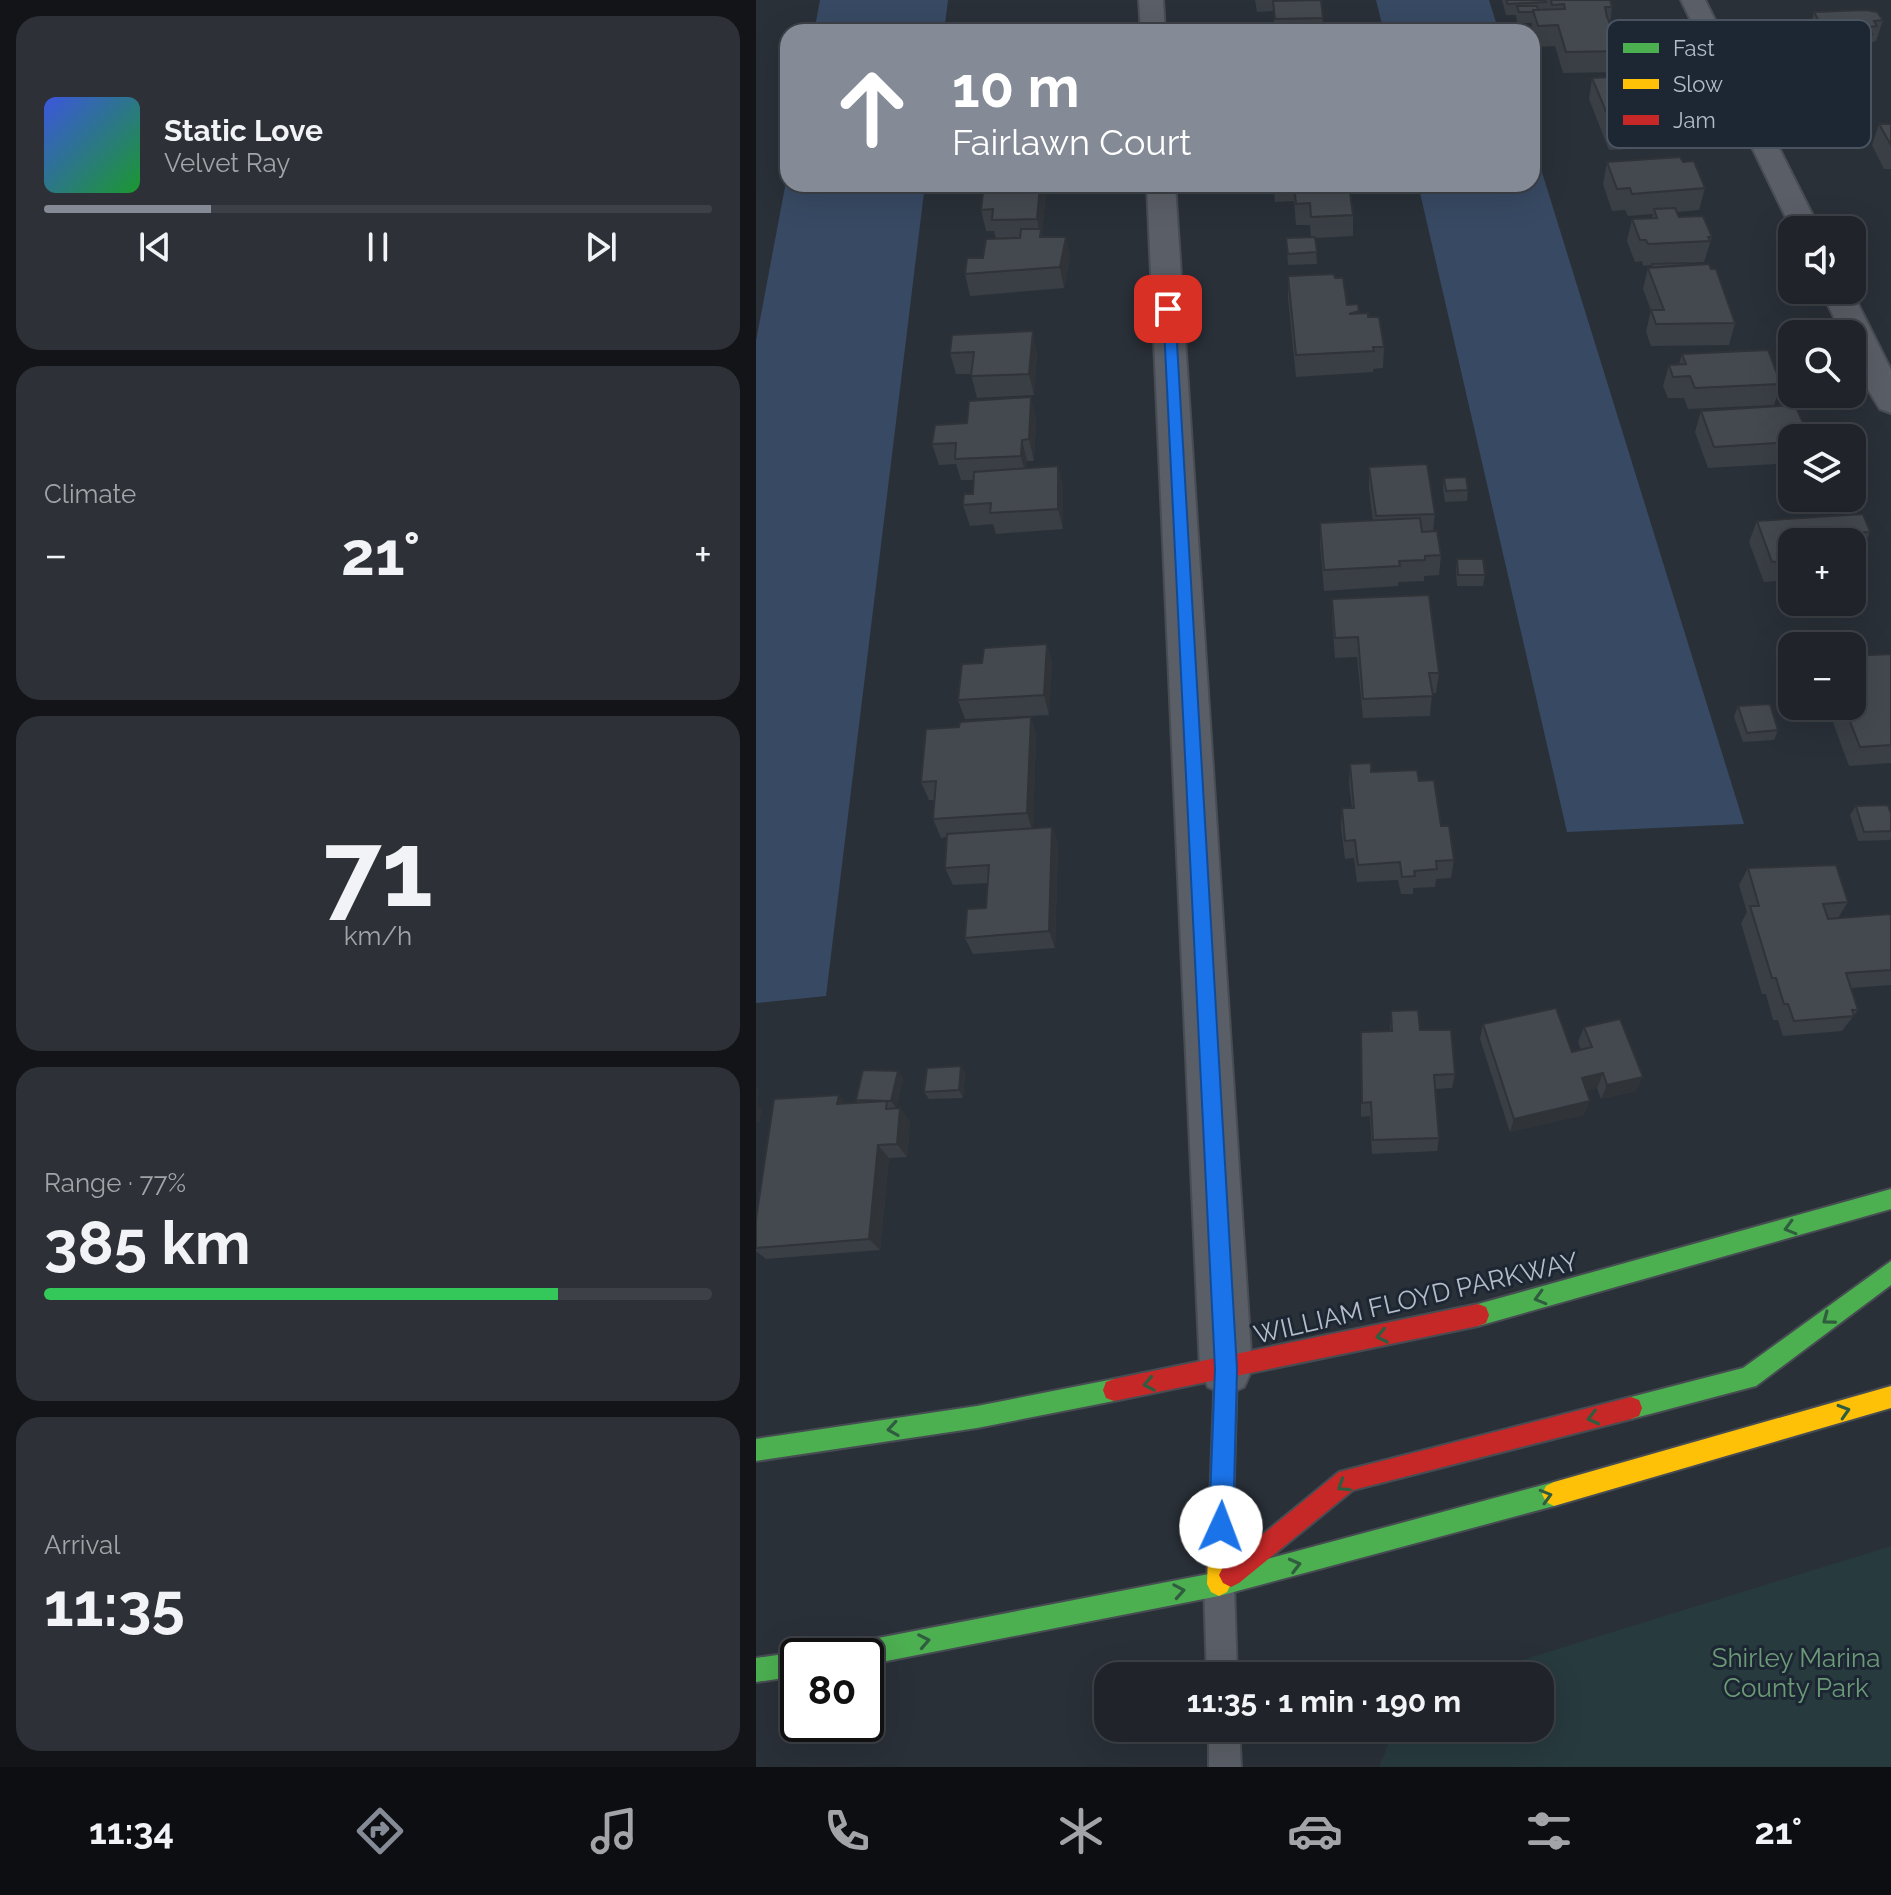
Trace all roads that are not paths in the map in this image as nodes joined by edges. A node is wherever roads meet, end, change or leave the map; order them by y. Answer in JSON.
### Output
{"nodes":[{"id":1,"x":1151,"y":0,"type":"edge"},
{"id":2,"x":1693,"y":0,"type":"edge"},
{"id":3,"x":1703,"y":20,"type":"edge"},
{"id":4,"x":1152,"y":24,"type":"edge"},
{"id":5,"x":1766,"y":148,"type":"edge"},
{"id":6,"x":1161,"y":192,"type":"edge"},
{"id":7,"x":1799,"y":216,"type":"edge"},
{"id":8,"x":1843,"y":304,"type":"edge"},
{"id":9,"x":1891,"y":402,"type":"edge"},
{"id":10,"x":1891,"y":1199,"type":"edge"},
{"id":11,"x":1891,"y":1272,"type":"edge"},
{"id":12,"x":1226,"y":1369,"type":"junction"},
{"id":13,"x":1891,"y":1397,"type":"edge"},
{"id":14,"x":756,"y":1450,"type":"edge"},
{"id":15,"x":1219,"y":1584,"type":"junction"},
{"id":16,"x":884,"y":1649,"type":"edge"},
{"id":17,"x":1222,"y":1662,"type":"edge"},
{"id":18,"x":780,"y":1667,"type":"edge"},
{"id":19,"x":756,"y":1670,"type":"edge"},
{"id":20,"x":1224,"y":1742,"type":"edge"},
{"id":21,"x":1225,"y":1767,"type":"edge"}],
"edges":[{"from":1,"to":4,"type":"street"},
{"from":2,"to":3,"type":"street"},
{"from":5,"to":7,"type":"street"},
{"from":6,"to":12,"type":"street"},
{"from":8,"to":9,"type":"street"},
{"from":10,"to":12,"type":"highway","name":"WILLIAM FLOYD PARKWAY","one_way":true},
{"from":11,"to":15,"type":"highway","one_way":true},
{"from":12,"to":14,"type":"highway","name":"WILLIAM FLOYD PARKWAY","one_way":true},
{"from":12,"to":15,"type":"highway"},
{"from":15,"to":13,"type":"highway","one_way":true},
{"from":16,"to":15,"type":"highway","one_way":true},
{"from":15,"to":17,"type":"lane"},
{"from":18,"to":19,"type":"highway"},
{"from":20,"to":21,"type":"lane"}]}
